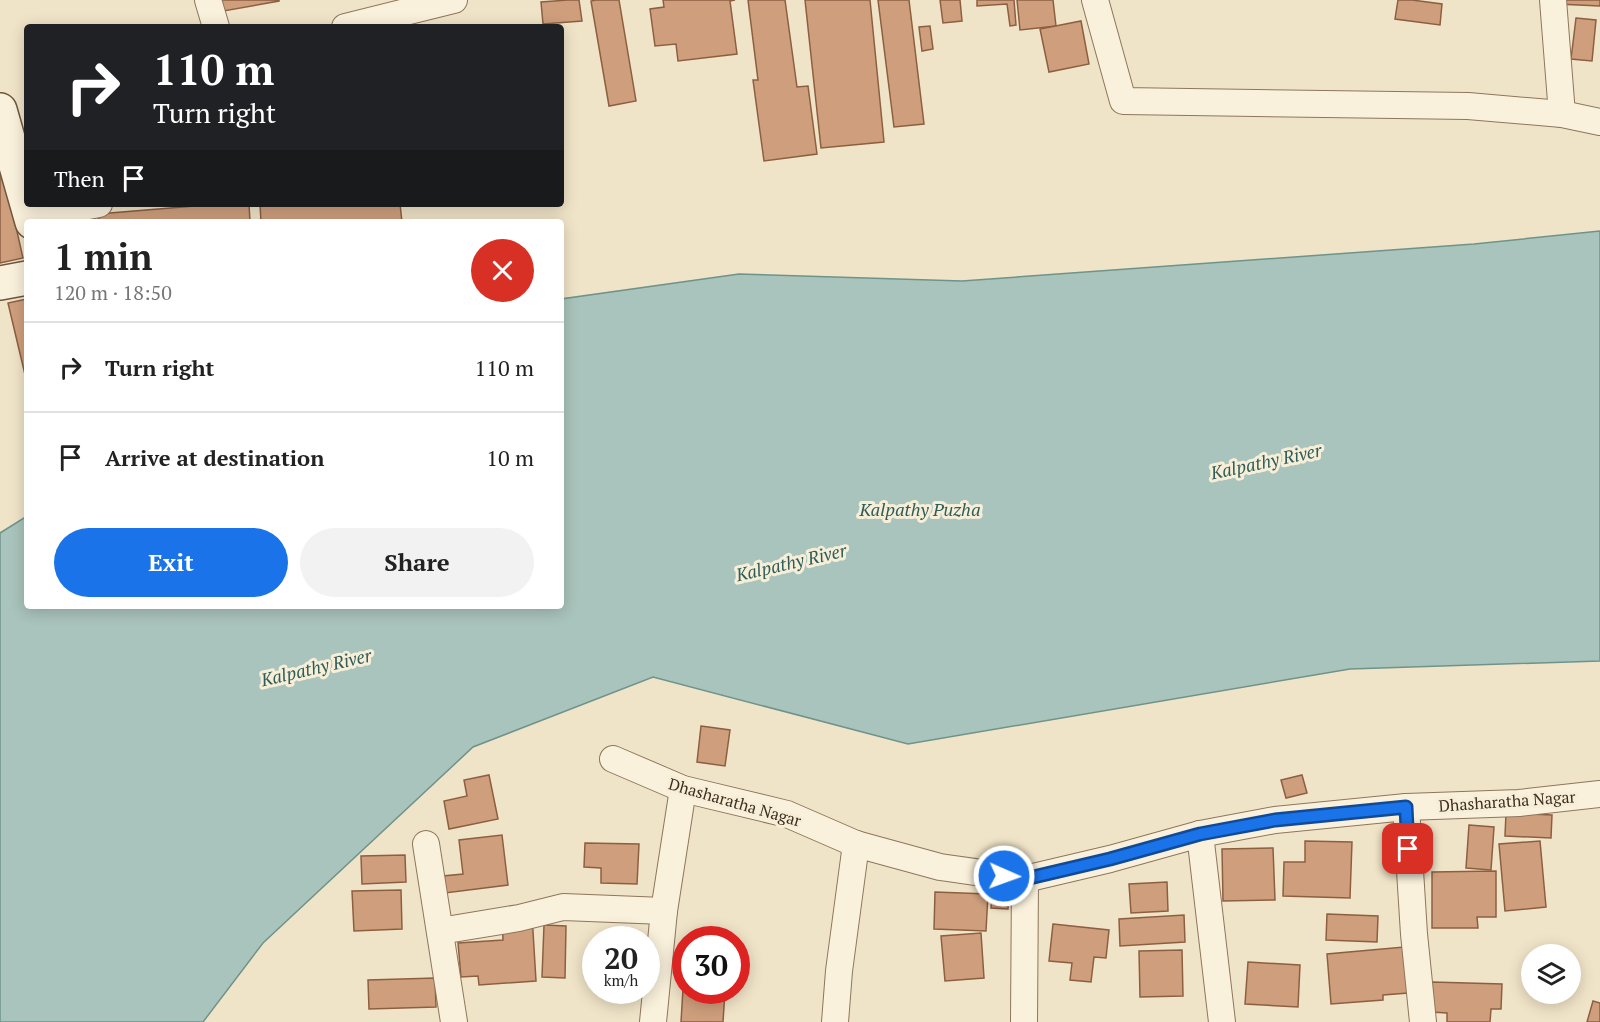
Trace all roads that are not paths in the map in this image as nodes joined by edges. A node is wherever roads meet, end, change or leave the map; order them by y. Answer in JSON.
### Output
{"nodes":[{"id":1,"x":208,"y":0,"type":"edge"},
{"id":2,"x":454,"y":0,"type":"edge"},
{"id":3,"x":1095,"y":0,"type":"edge"},
{"id":4,"x":1553,"y":0,"type":"edge"},
{"id":5,"x":215,"y":24,"type":"edge"},
{"id":6,"x":357,"y":24,"type":"edge"},
{"id":7,"x":0,"y":111,"type":"edge"},
{"id":8,"x":1562,"y":114,"type":"junction"},
{"id":9,"x":1600,"y":122,"type":"edge"},
{"id":10,"x":24,"y":194,"type":"edge"},
{"id":11,"x":83,"y":207,"type":"edge"},
{"id":12,"x":46,"y":219,"type":"edge"},
{"id":13,"x":24,"y":279,"type":"edge"},
{"id":14,"x":0,"y":284,"type":"edge"},
{"id":15,"x":613,"y":759,"type":"dead end"},
{"id":16,"x":683,"y":789,"type":"junction"},
{"id":17,"x":1600,"y":794,"type":"edge"},
{"id":18,"x":1406,"y":807,"type":"junction"},
{"id":19,"x":1200,"y":834,"type":"junction"},
{"id":20,"x":426,"y":844,"type":"dead end"},
{"id":21,"x":856,"y":844,"type":"junction"},
{"id":22,"x":1025,"y":879,"type":"junction"},
{"id":23,"x":664,"y":911,"type":"junction"},
{"id":24,"x":440,"y":931,"type":"junction"},
{"id":25,"x":454,"y":1022,"type":"edge"},
{"id":26,"x":653,"y":1022,"type":"edge"},
{"id":27,"x":835,"y":1022,"type":"edge"},
{"id":28,"x":1024,"y":1022,"type":"edge"},
{"id":29,"x":1222,"y":1022,"type":"edge"},
{"id":30,"x":1423,"y":1022,"type":"edge"}],
"edges":[{"from":1,"to":5,"type":"street"},
{"from":2,"to":6,"type":"street"},
{"from":3,"to":8,"type":"street"},
{"from":4,"to":8,"type":"street"},
{"from":7,"to":10,"type":"street"},
{"from":8,"to":9,"type":"street"},
{"from":11,"to":12,"type":"street"},
{"from":13,"to":14,"type":"street"},
{"from":15,"to":16,"type":"street","name":"Dhasharatha Nagar"},
{"from":16,"to":21,"type":"street","name":"Dhasharatha Nagar"},
{"from":16,"to":23,"type":"street"},
{"from":17,"to":18,"type":"street","name":"Dhasharatha Nagar"},
{"from":18,"to":19,"type":"street","name":"Dhasharatha Nagar"},
{"from":18,"to":30,"type":"street"},
{"from":19,"to":22,"type":"street","name":"Dhasharatha Nagar"},
{"from":19,"to":29,"type":"street"},
{"from":20,"to":24,"type":"street"},
{"from":21,"to":22,"type":"street","name":"Dhasharatha Nagar"},
{"from":21,"to":27,"type":"street"},
{"from":22,"to":28,"type":"street"},
{"from":23,"to":24,"type":"street"},
{"from":23,"to":26,"type":"street"},
{"from":24,"to":25,"type":"street"}]}
